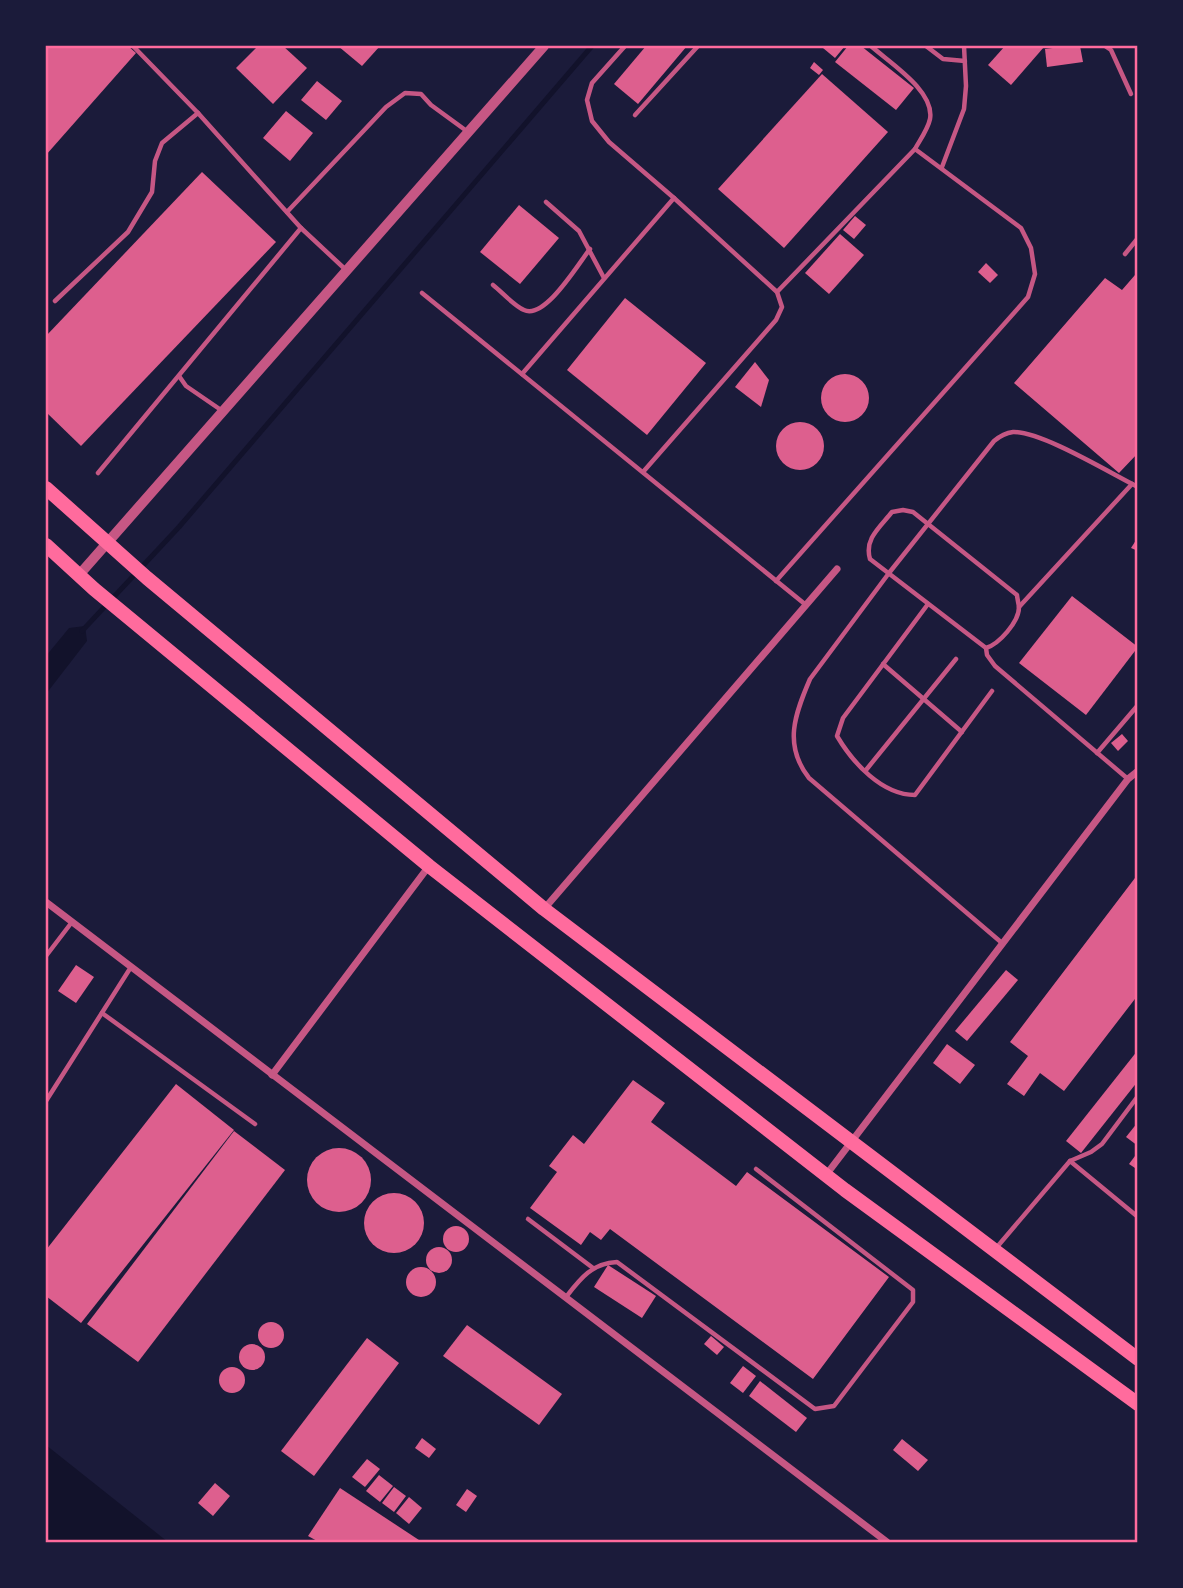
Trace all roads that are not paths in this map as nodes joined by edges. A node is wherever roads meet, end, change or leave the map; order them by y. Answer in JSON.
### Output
{"nodes":[{"id":1,"x":132,"y":46,"type":"edge"},
{"id":2,"x":544,"y":46,"type":"edge"},
{"id":3,"x":625,"y":46,"type":"edge"},
{"id":4,"x":698,"y":46,"type":"edge"},
{"id":5,"x":871,"y":46,"type":"edge"},
{"id":6,"x":926,"y":46,"type":"edge"},
{"id":7,"x":964,"y":46,"type":"edge"},
{"id":8,"x":1105,"y":46,"type":"edge"},
{"id":9,"x":965,"y":61,"type":"junction"},
{"id":10,"x":1131,"y":94,"type":"dead end"},
{"id":11,"x":198,"y":113,"type":"junction"},
{"id":12,"x":635,"y":114,"type":"dead end"},
{"id":13,"x":468,"y":132,"type":"junction"},
{"id":14,"x":915,"y":149,"type":"junction"},
{"id":15,"x":942,"y":167,"type":"junction"},
{"id":16,"x":674,"y":198,"type":"junction"},
{"id":17,"x":546,"y":202,"type":"dead end"},
{"id":18,"x":287,"y":212,"type":"junction"},
{"id":19,"x":301,"y":228,"type":"junction"},
{"id":20,"x":1138,"y":239,"type":"edge"},
{"id":21,"x":590,"y":249,"type":"junction"},
{"id":22,"x":1125,"y":254,"type":"dead end"},
{"id":23,"x":346,"y":270,"type":"junction"},
{"id":24,"x":604,"y":279,"type":"junction"},
{"id":25,"x":493,"y":285,"type":"dead end"},
{"id":26,"x":777,"y":292,"type":"junction"},
{"id":27,"x":422,"y":293,"type":"dead end"},
{"id":28,"x":55,"y":301,"type":"dead end"},
{"id":29,"x":522,"y":374,"type":"junction"},
{"id":30,"x":178,"y":376,"type":"junction"},
{"id":31,"x":222,"y":410,"type":"junction"},
{"id":32,"x":643,"y":472,"type":"junction"},
{"id":33,"x":98,"y":473,"type":"dead end"},
{"id":34,"x":1135,"y":485,"type":"edge"},
{"id":35,"x":46,"y":488,"type":"edge"},
{"id":36,"x":928,"y":524,"type":"junction"},
{"id":37,"x":106,"y":542,"type":"junction"},
{"id":38,"x":46,"y":545,"type":"edge"},
{"id":39,"x":837,"y":569,"type":"dead end"},
{"id":40,"x":889,"y":573,"type":"junction"},
{"id":41,"x":79,"y":575,"type":"junction"},
{"id":42,"x":776,"y":581,"type":"junction"},
{"id":43,"x":928,"y":604,"type":"junction"},
{"id":44,"x":806,"y":605,"type":"junction"},
{"id":45,"x":1019,"y":607,"type":"junction"},
{"id":46,"x":986,"y":648,"type":"junction"},
{"id":47,"x":956,"y":659,"type":"dead end"},
{"id":48,"x":883,"y":664,"type":"junction"},
{"id":49,"x":992,"y":691,"type":"dead end"},
{"id":50,"x":922,"y":698,"type":"junction"},
{"id":51,"x":1138,"y":705,"type":"edge"},
{"id":52,"x":962,"y":732,"type":"junction"},
{"id":53,"x":1097,"y":753,"type":"junction"},
{"id":54,"x":866,"y":770,"type":"junction"},
{"id":55,"x":1138,"y":771,"type":"edge"},
{"id":56,"x":1128,"y":779,"type":"junction"},
{"id":57,"x":429,"y":866,"type":"junction"},
{"id":58,"x":46,"y":902,"type":"edge"},
{"id":59,"x":544,"y":909,"type":"junction"},
{"id":60,"x":72,"y":922,"type":"junction"},
{"id":61,"x":1003,"y":943,"type":"junction"},
{"id":62,"x":46,"y":956,"type":"edge"},
{"id":63,"x":131,"y":967,"type":"junction"},
{"id":64,"x":102,"y":1013,"type":"junction"},
{"id":65,"x":272,"y":1075,"type":"junction"},
{"id":66,"x":1138,"y":1096,"type":"edge"},
{"id":67,"x":46,"y":1101,"type":"edge"},
{"id":68,"x":255,"y":1124,"type":"dead end"},
{"id":69,"x":852,"y":1141,"type":"junction"},
{"id":70,"x":1070,"y":1161,"type":"junction"},
{"id":71,"x":756,"y":1169,"type":"dead end"},
{"id":72,"x":826,"y":1175,"type":"junction"},
{"id":73,"x":1138,"y":1217,"type":"edge"},
{"id":74,"x":528,"y":1219,"type":"dead end"},
{"id":75,"x":994,"y":1250,"type":"junction"},
{"id":76,"x":593,"y":1268,"type":"junction"},
{"id":77,"x":565,"y":1297,"type":"junction"},
{"id":78,"x":1138,"y":1359,"type":"edge"},
{"id":79,"x":1138,"y":1404,"type":"edge"},
{"id":80,"x":887,"y":1542,"type":"edge"}],
"edges":[{"from":1,"to":11,"type":"lane"},
{"from":2,"to":13,"type":"street"},
{"from":3,"to":16,"type":"lane"},
{"from":4,"to":12,"type":"lane"},
{"from":5,"to":14,"type":"lane"},
{"from":6,"to":9,"type":"lane"},
{"from":7,"to":9,"type":"lane"},
{"from":8,"to":10,"type":"lane"},
{"from":9,"to":15,"type":"lane"},
{"from":11,"to":18,"type":"lane"},
{"from":11,"to":28,"type":"lane"},
{"from":13,"to":18,"type":"lane"},
{"from":13,"to":23,"type":"street"},
{"from":14,"to":15,"type":"lane"},
{"from":14,"to":26,"type":"lane"},
{"from":15,"to":42,"type":"lane"},
{"from":16,"to":24,"type":"lane"},
{"from":16,"to":26,"type":"lane"},
{"from":17,"to":21,"type":"lane"},
{"from":18,"to":19,"type":"lane"},
{"from":19,"to":23,"type":"lane"},
{"from":19,"to":30,"type":"lane"},
{"from":20,"to":22,"type":"lane"},
{"from":21,"to":24,"type":"lane"},
{"from":21,"to":25,"type":"lane"},
{"from":23,"to":31,"type":"street"},
{"from":24,"to":29,"type":"lane"},
{"from":26,"to":32,"type":"lane"},
{"from":27,"to":29,"type":"lane"},
{"from":29,"to":32,"type":"lane"},
{"from":30,"to":31,"type":"lane"},
{"from":30,"to":33,"type":"lane"},
{"from":31,"to":37,"type":"street"},
{"from":32,"to":42,"type":"lane"},
{"from":34,"to":36,"type":"lane"},
{"from":34,"to":45,"type":"lane"},
{"from":35,"to":37,"type":"highway"},
{"from":36,"to":40,"type":"lane"},
{"from":36,"to":40,"type":"lane"},
{"from":36,"to":45,"type":"lane"},
{"from":37,"to":41,"type":"street"},
{"from":37,"to":59,"type":"highway"},
{"from":38,"to":41,"type":"highway"},
{"from":39,"to":44,"type":"street"},
{"from":40,"to":43,"type":"lane"},
{"from":40,"to":61,"type":"lane"},
{"from":41,"to":57,"type":"highway"},
{"from":42,"to":44,"type":"lane"},
{"from":43,"to":46,"type":"lane"},
{"from":43,"to":48,"type":"lane"},
{"from":44,"to":59,"type":"street"},
{"from":45,"to":46,"type":"lane"},
{"from":46,"to":53,"type":"lane"},
{"from":47,"to":50,"type":"lane"},
{"from":48,"to":50,"type":"lane"},
{"from":48,"to":54,"type":"lane"},
{"from":49,"to":52,"type":"lane"},
{"from":50,"to":52,"type":"lane"},
{"from":50,"to":54,"type":"lane"},
{"from":51,"to":53,"type":"lane"},
{"from":52,"to":54,"type":"lane"},
{"from":53,"to":56,"type":"lane"},
{"from":55,"to":56,"type":"street"},
{"from":56,"to":61,"type":"street"},
{"from":57,"to":65,"type":"street"},
{"from":57,"to":72,"type":"highway"},
{"from":58,"to":60,"type":"street"},
{"from":59,"to":69,"type":"highway"},
{"from":60,"to":62,"type":"lane"},
{"from":60,"to":63,"type":"street"},
{"from":61,"to":69,"type":"street"},
{"from":63,"to":64,"type":"lane"},
{"from":63,"to":65,"type":"street"},
{"from":64,"to":67,"type":"lane"},
{"from":64,"to":68,"type":"lane"},
{"from":65,"to":77,"type":"street"},
{"from":66,"to":70,"type":"lane"},
{"from":69,"to":72,"type":"street"},
{"from":69,"to":75,"type":"highway"},
{"from":70,"to":73,"type":"lane"},
{"from":70,"to":75,"type":"lane"},
{"from":71,"to":76,"type":"lane"},
{"from":72,"to":79,"type":"highway"},
{"from":74,"to":76,"type":"lane"},
{"from":75,"to":78,"type":"highway"},
{"from":76,"to":77,"type":"lane"},
{"from":77,"to":80,"type":"street"}]}
